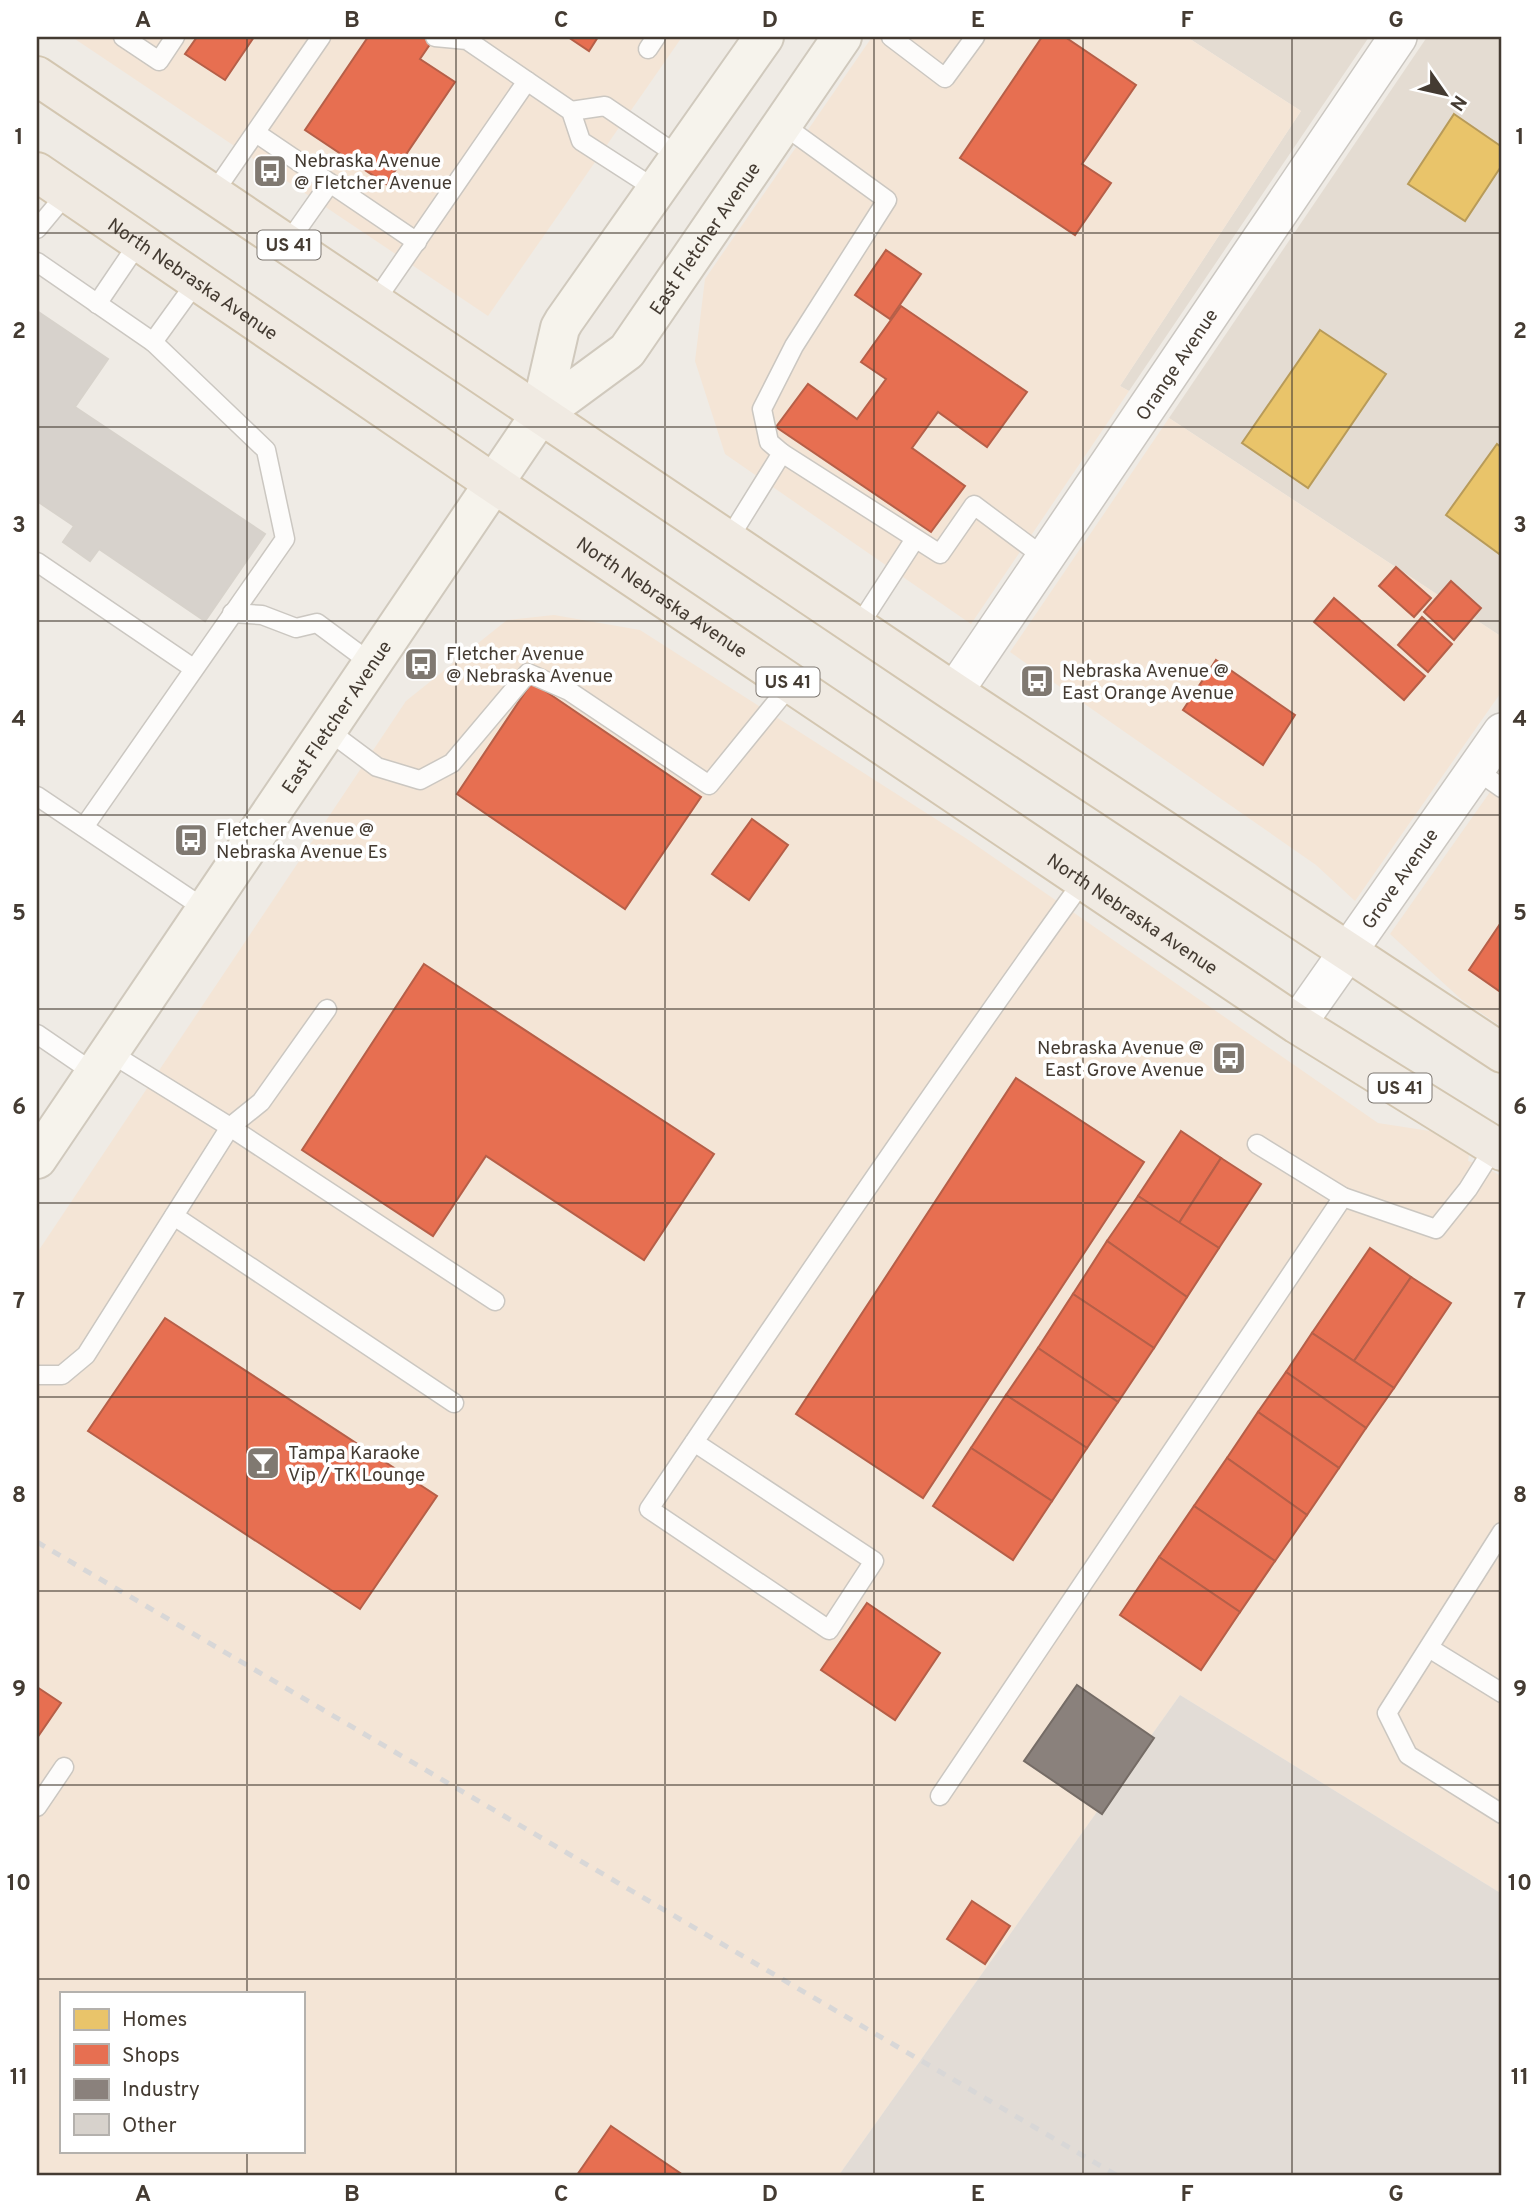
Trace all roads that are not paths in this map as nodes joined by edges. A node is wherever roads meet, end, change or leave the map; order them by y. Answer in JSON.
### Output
{"nodes":[{"id":1,"x":123,"y":37,"type":"edge"},
{"id":2,"x":175,"y":37,"type":"edge"},
{"id":3,"x":321,"y":37,"type":"edge"},
{"id":4,"x":435,"y":37,"type":"edge"},
{"id":5,"x":764,"y":37,"type":"edge"},
{"id":6,"x":842,"y":37,"type":"edge"},
{"id":7,"x":891,"y":37,"type":"edge"},
{"id":8,"x":975,"y":37,"type":"edge"},
{"id":9,"x":1398,"y":37,"type":"edge"},
{"id":10,"x":467,"y":38,"type":"edge"},
{"id":11,"x":37,"y":76,"type":"edge"},
{"id":12,"x":527,"y":81,"type":"junction"},
{"id":13,"x":571,"y":111,"type":"junction"},
{"id":14,"x":782,"y":124,"type":"junction"},
{"id":15,"x":256,"y":133,"type":"junction"},
{"id":16,"x":680,"y":157,"type":"junction"},
{"id":17,"x":52,"y":183,"type":"edge"},
{"id":18,"x":330,"y":183,"type":"junction"},
{"id":19,"x":657,"y":190,"type":"junction"},
{"id":20,"x":214,"y":194,"type":"junction"},
{"id":21,"x":37,"y":229,"type":"edge"},
{"id":22,"x":139,"y":242,"type":"junction"},
{"id":23,"x":417,"y":242,"type":"junction"},
{"id":24,"x":287,"y":244,"type":"junction"},
{"id":25,"x":37,"y":262,"type":"edge"},
{"id":26,"x":197,"y":281,"type":"junction"},
{"id":27,"x":374,"y":303,"type":"junction"},
{"id":28,"x":97,"y":304,"type":"junction"},
{"id":29,"x":153,"y":342,"type":"junction"},
{"id":30,"x":540,"y":415,"type":"junction"},
{"id":31,"x":782,"y":453,"type":"junction"},
{"id":32,"x":493,"y":483,"type":"junction"},
{"id":33,"x":915,"y":538,"type":"junction"},
{"id":34,"x":728,"y":540,"type":"junction"},
{"id":35,"x":1045,"y":558,"type":"junction"},
{"id":36,"x":37,"y":562,"type":"edge"},
{"id":37,"x":232,"y":613,"type":"junction"},
{"id":38,"x":858,"y":627,"type":"junction"},
{"id":39,"x":372,"y":663,"type":"junction"},
{"id":40,"x":193,"y":668,"type":"junction"},
{"id":41,"x":791,"y":684,"type":"junction"},
{"id":42,"x":954,"y":692,"type":"junction"},
{"id":43,"x":326,"y":729,"type":"junction"},
{"id":44,"x":1502,"y":732,"type":"edge"},
{"id":45,"x":1489,"y":779,"type":"edge"},
{"id":46,"x":37,"y":796,"type":"edge"},
{"id":47,"x":84,"y":827,"type":"junction"},
{"id":48,"x":1083,"y":881,"type":"junction"},
{"id":49,"x":205,"y":909,"type":"junction"},
{"id":50,"x":1348,"y":952,"type":"junction"},
{"id":51,"x":327,"y":1009,"type":"dead end"},
{"id":52,"x":1297,"y":1024,"type":"junction"},
{"id":53,"x":37,"y":1034,"type":"edge"},
{"id":54,"x":1502,"y":1053,"type":"edge"},
{"id":55,"x":102,"y":1063,"type":"junction"},
{"id":56,"x":230,"y":1127,"type":"junction"},
{"id":57,"x":1257,"y":1144,"type":"dead end"},
{"id":58,"x":1500,"y":1149,"type":"edge"},
{"id":59,"x":37,"y":1159,"type":"edge"},
{"id":60,"x":1343,"y":1197,"type":"junction"},
{"id":61,"x":174,"y":1216,"type":"junction"},
{"id":62,"x":495,"y":1301,"type":"dead end"},
{"id":63,"x":37,"y":1375,"type":"edge"},
{"id":64,"x":454,"y":1403,"type":"dead end"},
{"id":65,"x":694,"y":1442,"type":"junction"},
{"id":66,"x":1502,"y":1532,"type":"edge"},
{"id":67,"x":1429,"y":1648,"type":"junction"},
{"id":68,"x":1502,"y":1693,"type":"edge"},
{"id":69,"x":64,"y":1767,"type":"dead end"},
{"id":70,"x":940,"y":1796,"type":"dead end"},
{"id":71,"x":37,"y":1807,"type":"edge"},
{"id":72,"x":1502,"y":1814,"type":"edge"}],
"edges":[{"from":1,"to":2,"type":"lane"},
{"from":3,"to":15,"type":"lane"},
{"from":4,"to":10,"type":"lane"},
{"from":5,"to":16,"type":"main road","name":"East Fletcher Avenue"},
{"from":6,"to":14,"type":"main road","name":"East Fletcher Avenue"},
{"from":7,"to":8,"type":"lane"},
{"from":9,"to":35,"type":"street","name":"Orange Avenue"},
{"from":10,"to":12,"type":"lane"},
{"from":11,"to":20,"type":"main road","number":"US 41"},
{"from":12,"to":13,"type":"lane"},
{"from":12,"to":23,"type":"lane"},
{"from":13,"to":16,"type":"lane"},
{"from":13,"to":19,"type":"lane"},
{"from":14,"to":30,"type":"main road","name":"East Fletcher Avenue"},
{"from":14,"to":31,"type":"lane"},
{"from":15,"to":18,"type":"lane"},
{"from":15,"to":20,"type":"lane"},
{"from":16,"to":19,"type":"main road","name":"East Fletcher Avenue"},
{"from":17,"to":21,"type":"lane"},
{"from":17,"to":22,"type":"main road","name":"North Nebraska Avenue","number":"US 41"},
{"from":18,"to":23,"type":"lane"},
{"from":18,"to":24,"type":"lane"},
{"from":19,"to":30,"type":"main road","name":"East Fletcher Avenue"},
{"from":20,"to":24,"type":"main road","number":"US 41"},
{"from":22,"to":26,"type":"main road","name":"North Nebraska Avenue","number":"US 41"},
{"from":22,"to":28,"type":"lane"},
{"from":23,"to":27,"type":"lane"},
{"from":24,"to":27,"type":"main road","number":"US 41"},
{"from":25,"to":28,"type":"lane"},
{"from":26,"to":29,"type":"lane"},
{"from":26,"to":32,"type":"main road","name":"North Nebraska Avenue","number":"US 41"},
{"from":27,"to":30,"type":"main road","number":"US 41"},
{"from":28,"to":29,"type":"lane"},
{"from":29,"to":37,"type":"lane"},
{"from":30,"to":32,"type":"main road","name":"East Fletcher Avenue"},
{"from":30,"to":34,"type":"main road","number":"US 41"},
{"from":31,"to":33,"type":"lane"},
{"from":31,"to":34,"type":"lane"},
{"from":32,"to":39,"type":"main road","name":"East Fletcher Avenue"},
{"from":32,"to":41,"type":"main road","name":"North Nebraska Avenue","number":"US 41"},
{"from":33,"to":35,"type":"lane"},
{"from":33,"to":38,"type":"lane"},
{"from":34,"to":38,"type":"main road","number":"US 41"},
{"from":35,"to":42,"type":"street","name":"Orange Avenue"},
{"from":36,"to":40,"type":"lane"},
{"from":37,"to":39,"type":"lane"},
{"from":37,"to":40,"type":"lane"},
{"from":38,"to":42,"type":"main road","number":"US 41"},
{"from":39,"to":43,"type":"main road","name":"East Fletcher Avenue"},
{"from":40,"to":47,"type":"lane"},
{"from":41,"to":43,"type":"lane"},
{"from":41,"to":48,"type":"main road","name":"North Nebraska Avenue","number":"US 41"},
{"from":42,"to":50,"type":"main road","number":"US 41"},
{"from":43,"to":49,"type":"main road","name":"East Fletcher Avenue"},
{"from":44,"to":45,"type":"street","name":"Grove Avenue"},
{"from":45,"to":50,"type":"street","name":"Grove Avenue"},
{"from":46,"to":47,"type":"lane"},
{"from":47,"to":49,"type":"lane"},
{"from":48,"to":52,"type":"main road","name":"North Nebraska Avenue","number":"US 41"},
{"from":48,"to":65,"type":"lane"},
{"from":49,"to":55,"type":"main road","name":"East Fletcher Avenue"},
{"from":50,"to":52,"type":"street","name":"Grove Avenue"},
{"from":50,"to":54,"type":"main road","number":"US 41"},
{"from":51,"to":56,"type":"lane"},
{"from":52,"to":58,"type":"main road","name":"North Nebraska Avenue","number":"US 41"},
{"from":53,"to":55,"type":"lane"},
{"from":55,"to":56,"type":"lane"},
{"from":55,"to":59,"type":"main road","name":"East Fletcher Avenue"},
{"from":56,"to":61,"type":"lane"},
{"from":56,"to":62,"type":"lane"},
{"from":57,"to":60,"type":"lane"},
{"from":58,"to":60,"type":"lane"},
{"from":60,"to":70,"type":"lane"},
{"from":61,"to":63,"type":"lane"},
{"from":61,"to":64,"type":"lane"},
{"from":65,"to":65,"type":"lane"},
{"from":66,"to":67,"type":"lane"},
{"from":67,"to":68,"type":"lane"},
{"from":67,"to":72,"type":"lane"},
{"from":69,"to":71,"type":"lane"}]}
